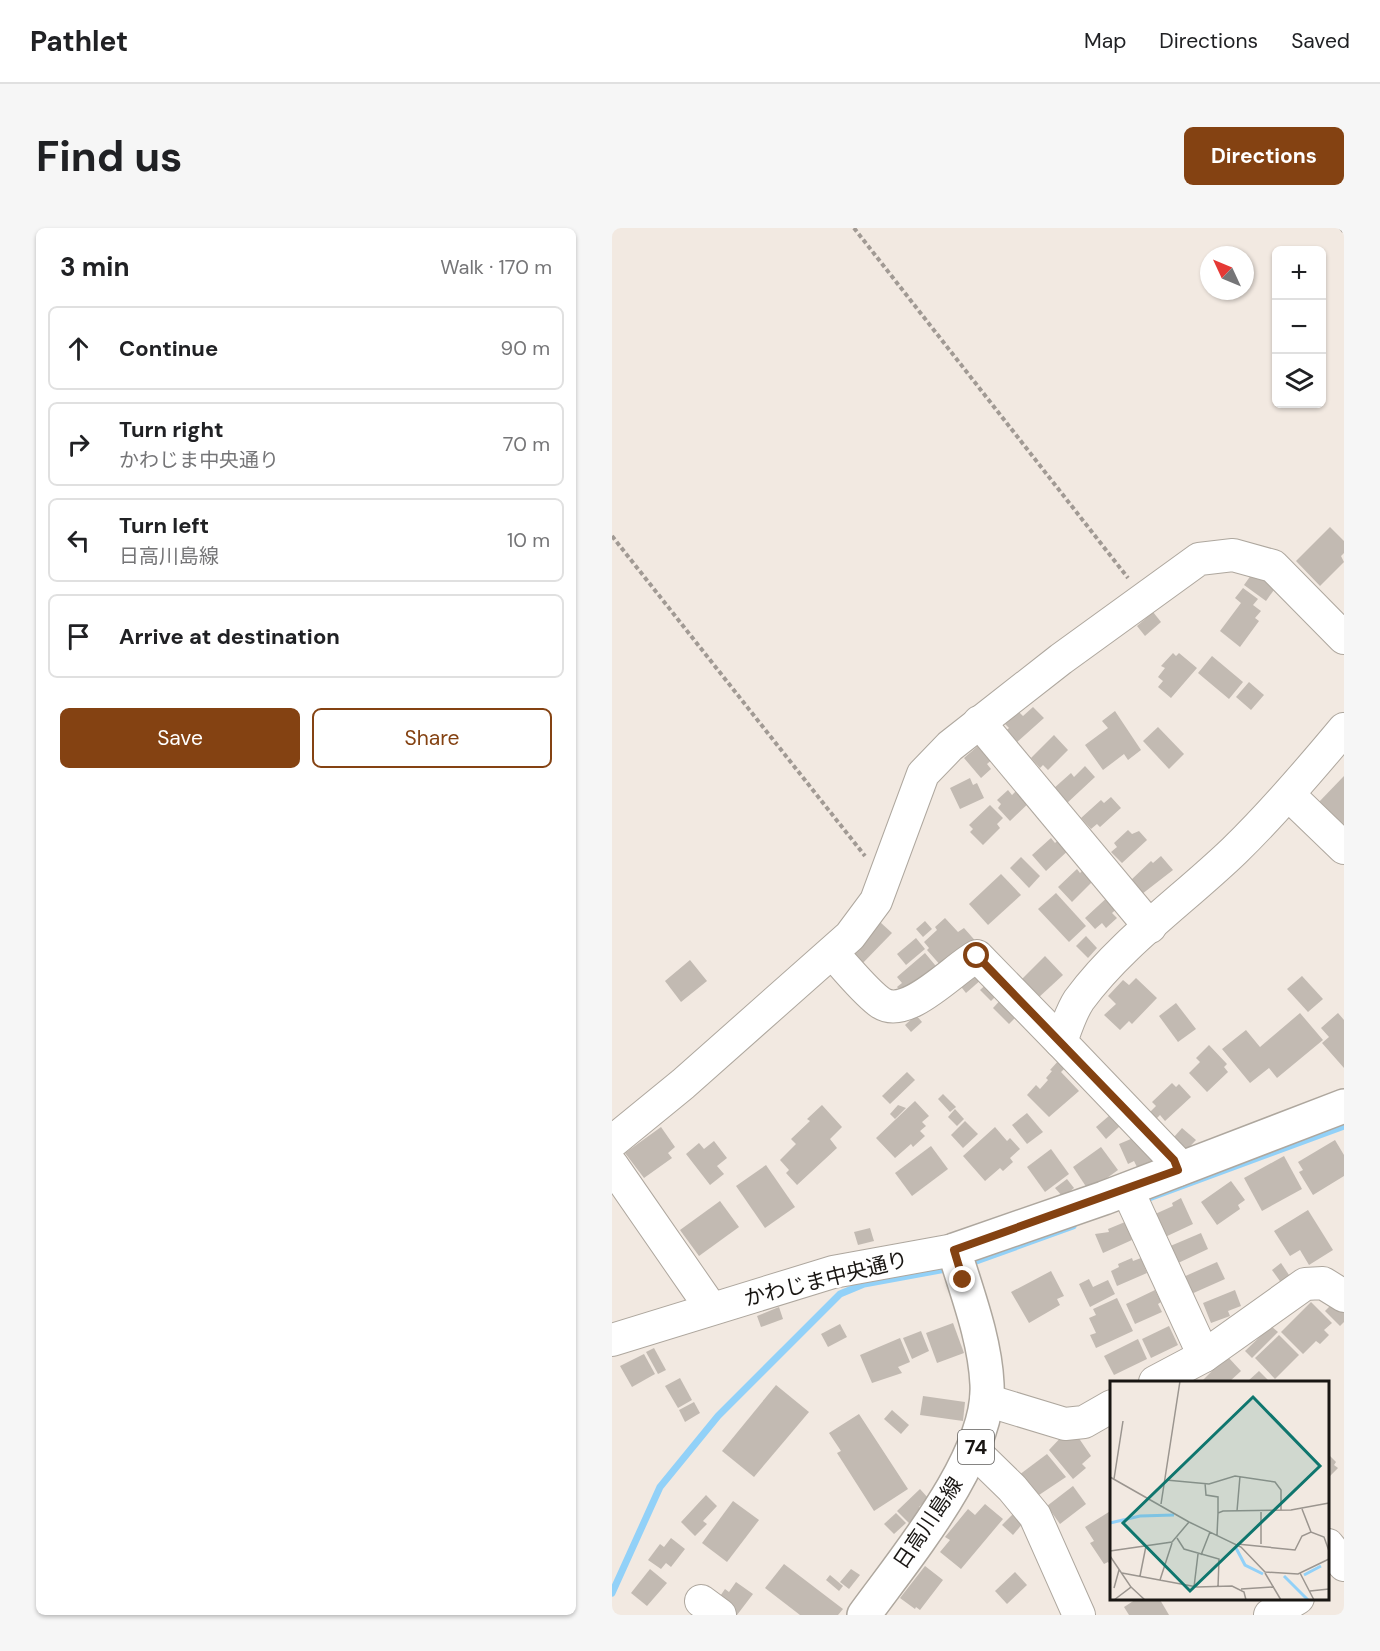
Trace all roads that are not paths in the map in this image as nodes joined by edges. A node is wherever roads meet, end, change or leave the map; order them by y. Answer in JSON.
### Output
{"nodes":[{"id":1,"x":1344,"y":638,"type":"edge"},
{"id":2,"x":979,"y":722,"type":"junction"},
{"id":3,"x":1344,"y":729,"type":"edge"},
{"id":4,"x":1289,"y":795,"type":"junction"},
{"id":5,"x":1344,"y":848,"type":"edge"},
{"id":6,"x":1150,"y":927,"type":"junction"},
{"id":7,"x":832,"y":953,"type":"junction"},
{"id":8,"x":1061,"y":1042,"type":"junction"},
{"id":9,"x":1341,"y":1101,"type":"edge"},
{"id":10,"x":612,"y":1142,"type":"edge"},
{"id":11,"x":612,"y":1165,"type":"edge"},
{"id":12,"x":1178,"y":1170,"type":"junction"},
{"id":13,"x":1127,"y":1189,"type":"junction"},
{"id":14,"x":954,"y":1250,"type":"junction"},
{"id":15,"x":1344,"y":1296,"type":"edge"},
{"id":16,"x":711,"y":1308,"type":"junction"},
{"id":17,"x":612,"y":1340,"type":"edge"},
{"id":18,"x":1193,"y":1369,"type":"edge"},
{"id":19,"x":1160,"y":1381,"type":"edge"},
{"id":20,"x":986,"y":1401,"type":"junction"},
{"id":21,"x":1110,"y":1407,"type":"edge"},
{"id":22,"x":974,"y":1451,"type":"junction"},
{"id":23,"x":1329,"y":1546,"type":"edge"},
{"id":24,"x":1344,"y":1566,"type":"edge"},
{"id":25,"x":1329,"y":1580,"type":"edge"},
{"id":26,"x":1296,"y":1600,"type":"edge"},
{"id":27,"x":865,"y":1615,"type":"edge"},
{"id":28,"x":1079,"y":1615,"type":"edge"},
{"id":29,"x":1270,"y":1615,"type":"edge"}],
"edges":[{"from":1,"to":2,"type":"street"},
{"from":2,"to":6,"type":"street"},
{"from":2,"to":7,"type":"street"},
{"from":3,"to":4,"type":"street"},
{"from":4,"to":5,"type":"street"},
{"from":4,"to":6,"type":"street"},
{"from":6,"to":8,"type":"street"},
{"from":7,"to":8,"type":"street"},
{"from":7,"to":10,"type":"street"},
{"from":8,"to":12,"type":"street"},
{"from":9,"to":12,"type":"main road","name":"かわじま中央通り"},
{"from":11,"to":16,"type":"street"},
{"from":12,"to":13,"type":"main road","name":"かわじま中央通り"},
{"from":13,"to":14,"type":"main road","name":"かわじま中央通り"},
{"from":13,"to":18,"type":"street"},
{"from":14,"to":16,"type":"street","name":"かわじま中央通り"},
{"from":14,"to":20,"type":"main road","name":"日高川島線","number":"74"},
{"from":15,"to":18,"type":"street"},
{"from":16,"to":17,"type":"street","name":"かわじま中央通り"},
{"from":18,"to":19,"type":"street"},
{"from":20,"to":21,"type":"street"},
{"from":20,"to":22,"type":"main road","name":"日高川島線","number":"74"},
{"from":22,"to":27,"type":"main road","name":"日高川島線","number":"74"},
{"from":22,"to":28,"type":"street"},
{"from":23,"to":24,"type":"street"},
{"from":24,"to":25,"type":"street"},
{"from":26,"to":29,"type":"street"}]}
